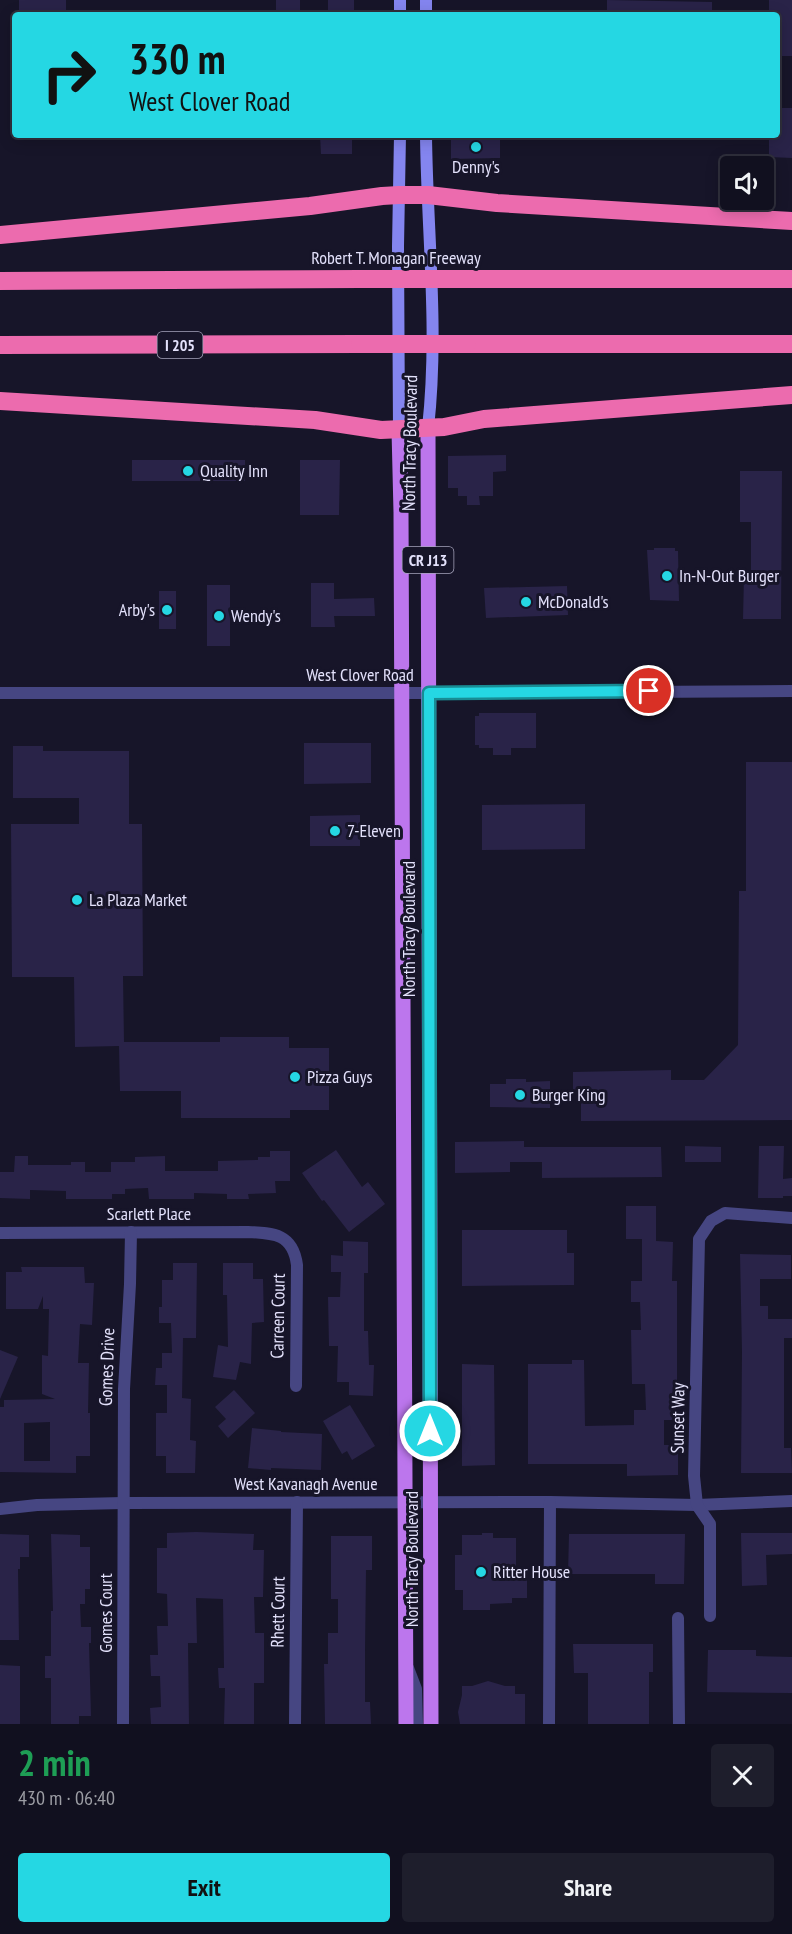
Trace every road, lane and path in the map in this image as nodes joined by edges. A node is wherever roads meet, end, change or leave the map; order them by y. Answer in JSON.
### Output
{"nodes":[{"id":1,"x":400,"y":138,"type":"edge"},
{"id":2,"x":426,"y":138,"type":"edge"},
{"id":3,"x":399,"y":195,"type":"junction"},
{"id":4,"x":428,"y":195,"type":"junction"},
{"id":5,"x":792,"y":221,"type":"edge"},
{"id":6,"x":0,"y":235,"type":"edge"},
{"id":7,"x":792,"y":279,"type":"edge"},
{"id":8,"x":0,"y":281,"type":"edge"},
{"id":9,"x":792,"y":344,"type":"edge"},
{"id":10,"x":0,"y":345,"type":"edge"},
{"id":11,"x":792,"y":396,"type":"edge"},
{"id":12,"x":0,"y":401,"type":"edge"},
{"id":13,"x":428,"y":428,"type":"junction"},
{"id":14,"x":399,"y":430,"type":"junction"},
{"id":15,"x":792,"y":691,"type":"edge"},
{"id":16,"x":0,"y":693,"type":"edge"},
{"id":17,"x":401,"y":693,"type":"junction"},
{"id":18,"x":429,"y":693,"type":"junction"},
{"id":19,"x":792,"y":1218,"type":"edge"},
{"id":20,"x":130,"y":1232,"type":"junction"},
{"id":21,"x":0,"y":1233,"type":"edge"},
{"id":22,"x":292,"y":1247,"type":"joint"},
{"id":23,"x":296,"y":1386,"type":"dead end"},
{"id":24,"x":792,"y":1501,"type":"edge"},
{"id":25,"x":297,"y":1502,"type":"junction"},
{"id":26,"x":405,"y":1502,"type":"junction"},
{"id":27,"x":431,"y":1502,"type":"junction"},
{"id":28,"x":550,"y":1502,"type":"junction"},
{"id":29,"x":123,"y":1503,"type":"junction"},
{"id":30,"x":697,"y":1505,"type":"junction"},
{"id":31,"x":0,"y":1509,"type":"edge"},
{"id":32,"x":710,"y":1616,"type":"dead end"},
{"id":33,"x":678,"y":1618,"type":"dead end"},
{"id":34,"x":405,"y":1661,"type":"junction"},
{"id":35,"x":123,"y":1724,"type":"edge"},
{"id":36,"x":295,"y":1724,"type":"edge"},
{"id":37,"x":406,"y":1724,"type":"edge"},
{"id":38,"x":417,"y":1724,"type":"edge"},
{"id":39,"x":431,"y":1724,"type":"edge"},
{"id":40,"x":549,"y":1724,"type":"edge"},
{"id":41,"x":679,"y":1724,"type":"edge"}],
"edges":[{"from":1,"to":3,"type":"main road","name":"North Tracy Boulevard","number":"CR J13"},
{"from":2,"to":4,"type":"main road","name":"North Tracy Boulevard","number":"CR J13"},
{"from":3,"to":4,"type":"highway"},
{"from":3,"to":6,"type":"highway"},
{"from":3,"to":14,"type":"main road","name":"North Tracy Boulevard","number":"CR J13"},
{"from":4,"to":5,"type":"highway"},
{"from":4,"to":13,"type":"main road","name":"North Tracy Boulevard","number":"CR J13"},
{"from":7,"to":8,"type":"highway","name":"Robert T. Monagan Freeway","bridge":true},
{"from":9,"to":10,"type":"highway","number":"I 205","bridge":true},
{"from":11,"to":13,"type":"highway"},
{"from":12,"to":14,"type":"highway"},
{"from":13,"to":14,"type":"highway"},
{"from":13,"to":18,"type":"main road","name":"North Tracy Boulevard","number":"CR J13"},
{"from":14,"to":17,"type":"main road","name":"North Tracy Boulevard","number":"CR J13"},
{"from":15,"to":18,"type":"street","name":"West Clover Road"},
{"from":16,"to":17,"type":"street","name":"West Clover Road"},
{"from":17,"to":18,"type":"street","name":"West Clover Road"},
{"from":17,"to":26,"type":"main road","name":"North Tracy Boulevard","number":"CR J13"},
{"from":18,"to":27,"type":"main road","name":"North Tracy Boulevard","number":"CR J13"},
{"from":19,"to":30,"type":"street","name":"Sunset Way"},
{"from":20,"to":21,"type":"street","name":"Scarlett Place"},
{"from":20,"to":22,"type":"street","name":"Scarlett Place"},
{"from":20,"to":29,"type":"street","name":"Gomes Drive"},
{"from":22,"to":23,"type":"street","name":"Carreen Court"},
{"from":24,"to":30,"type":"street","name":"West Kavanagh Avenue"},
{"from":25,"to":26,"type":"street","name":"West Kavanagh Avenue"},
{"from":25,"to":29,"type":"street","name":"West Kavanagh Avenue"},
{"from":25,"to":36,"type":"street","name":"Rhett Court"},
{"from":26,"to":27,"type":"street","name":"West Kavanagh Avenue"},
{"from":26,"to":34,"type":"main road","name":"North Tracy Boulevard","number":"CR J13"},
{"from":27,"to":28,"type":"street","name":"West Kavanagh Avenue"},
{"from":27,"to":39,"type":"main road","name":"North Tracy Boulevard","number":"CR J13"},
{"from":28,"to":30,"type":"street","name":"West Kavanagh Avenue"},
{"from":28,"to":40,"type":"street"},
{"from":29,"to":31,"type":"street","name":"West Kavanagh Avenue"},
{"from":29,"to":35,"type":"street","name":"Gomes Court"},
{"from":30,"to":32,"type":"street","name":"Sunset Way"},
{"from":33,"to":41,"type":"street"},
{"from":34,"to":37,"type":"main road","name":"North Tracy Boulevard","number":"CR J13"},
{"from":34,"to":38,"type":"street"}]}
